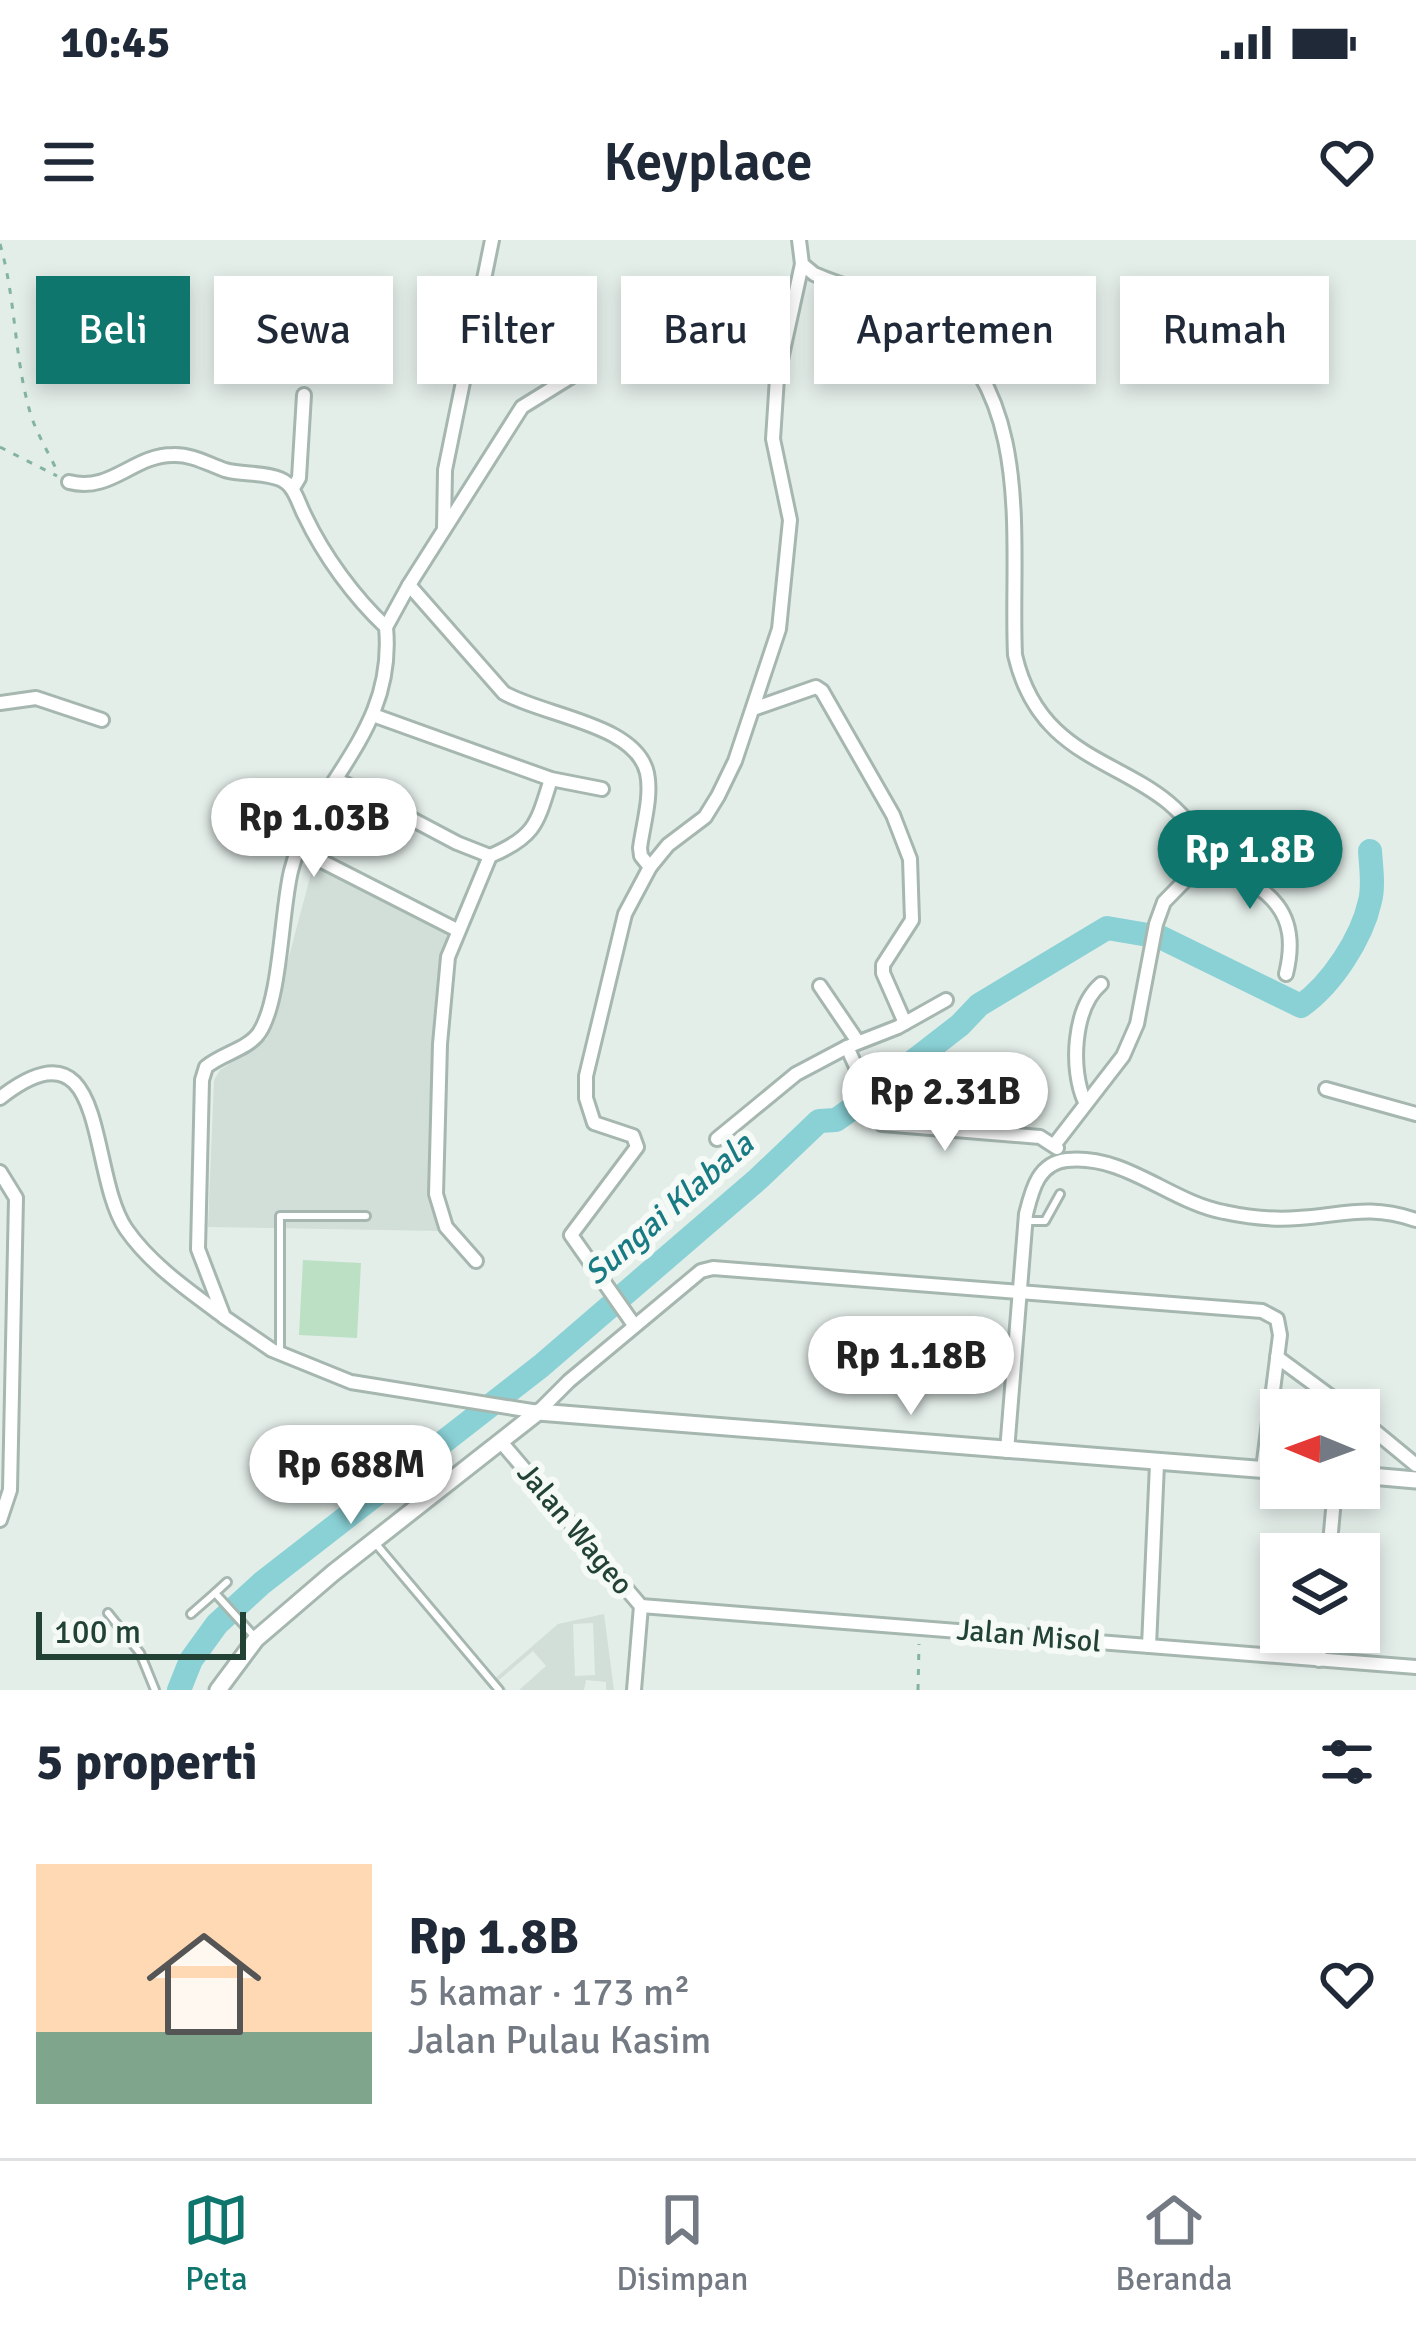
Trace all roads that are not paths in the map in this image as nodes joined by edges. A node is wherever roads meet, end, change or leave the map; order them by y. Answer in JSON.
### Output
{"nodes":[{"id":1,"x":492,"y":240,"type":"edge"},
{"id":2,"x":799,"y":240,"type":"edge"},
{"id":3,"x":802,"y":264,"type":"junction"},
{"id":4,"x":559,"y":384,"type":"edge"},
{"id":5,"x":304,"y":395,"type":"dead end"},
{"id":6,"x":64,"y":480,"type":"road end"},
{"id":7,"x":293,"y":488,"type":"junction"},
{"id":8,"x":444,"y":530,"type":"junction"},
{"id":9,"x":409,"y":585,"type":"junction"},
{"id":10,"x":386,"y":627,"type":"junction"},
{"id":11,"x":0,"y":703,"type":"edge"},
{"id":12,"x":753,"y":709,"type":"junction"},
{"id":13,"x":373,"y":716,"type":"junction"},
{"id":14,"x":102,"y":720,"type":"dead end"},
{"id":15,"x":551,"y":779,"type":"junction"},
{"id":16,"x":338,"y":780,"type":"junction"},
{"id":17,"x":602,"y":789,"type":"dead end"},
{"id":18,"x":298,"y":849,"type":"junction"},
{"id":19,"x":490,"y":856,"type":"junction"},
{"id":20,"x":1208,"y":857,"type":"junction"},
{"id":21,"x":650,"y":867,"type":"junction"},
{"id":22,"x":457,"y":930,"type":"junction"},
{"id":23,"x":1286,"y":974,"type":"dead end"},
{"id":24,"x":1102,"y":984,"type":"dead end"},
{"id":25,"x":820,"y":986,"type":"dead end"},
{"id":26,"x":946,"y":1000,"type":"dead end"},
{"id":27,"x":904,"y":1023,"type":"junction"},
{"id":28,"x":852,"y":1044,"type":"junction"},
{"id":29,"x":1326,"y":1089,"type":"dead end"},
{"id":30,"x":0,"y":1098,"type":"edge"},
{"id":31,"x":1085,"y":1102,"type":"junction"},
{"id":32,"x":1416,"y":1114,"type":"edge"},
{"id":33,"x":717,"y":1139,"type":"dead end"},
{"id":34,"x":1055,"y":1144,"type":"junction"},
{"id":35,"x":1062,"y":1160,"type":"junction"},
{"id":36,"x":0,"y":1172,"type":"edge"},
{"id":37,"x":1060,"y":1194,"type":"dead end"},
{"id":38,"x":366,"y":1216,"type":"dead end"},
{"id":39,"x":1416,"y":1220,"type":"edge"},
{"id":40,"x":1026,"y":1221,"type":"junction"},
{"id":41,"x":476,"y":1261,"type":"dead end"},
{"id":42,"x":6,"y":1287,"type":"edge"},
{"id":43,"x":1019,"y":1295,"type":"junction"},
{"id":44,"x":224,"y":1317,"type":"junction"},
{"id":45,"x":634,"y":1325,"type":"junction"},
{"id":46,"x":280,"y":1354,"type":"junction"},
{"id":47,"x":1276,"y":1357,"type":"junction"},
{"id":48,"x":1272,"y":1389,"type":"edge"},
{"id":49,"x":1319,"y":1389,"type":"edge"},
{"id":50,"x":5,"y":1409,"type":"edge"},
{"id":51,"x":538,"y":1412,"type":"junction"},
{"id":52,"x":1380,"y":1435,"type":"edge"},
{"id":53,"x":502,"y":1442,"type":"junction"},
{"id":54,"x":1007,"y":1451,"type":"junction"},
{"id":55,"x":1157,"y":1464,"type":"junction"},
{"id":56,"x":1416,"y":1465,"type":"edge"},
{"id":57,"x":1260,"y":1469,"type":"edge"},
{"id":58,"x":1380,"y":1477,"type":"edge"},
{"id":59,"x":1416,"y":1480,"type":"edge"},
{"id":60,"x":0,"y":1520,"type":"edge"},
{"id":61,"x":374,"y":1541,"type":"junction"},
{"id":62,"x":227,"y":1582,"type":"dead end"},
{"id":63,"x":215,"y":1593,"type":"junction"},
{"id":64,"x":641,"y":1606,"type":"junction"},
{"id":65,"x":108,"y":1613,"type":"dead end"},
{"id":66,"x":191,"y":1614,"type":"dead end"},
{"id":67,"x":256,"y":1639,"type":"junction"},
{"id":68,"x":1149,"y":1646,"type":"junction"},
{"id":69,"x":1320,"y":1653,"type":"edge"},
{"id":70,"x":1319,"y":1660,"type":"junction"},
{"id":71,"x":1416,"y":1667,"type":"edge"},
{"id":72,"x":155,"y":1690,"type":"edge"},
{"id":73,"x":218,"y":1690,"type":"edge"},
{"id":74,"x":499,"y":1690,"type":"edge"},
{"id":75,"x":634,"y":1690,"type":"edge"}],
"edges":[{"from":1,"to":8,"type":"street"},
{"from":2,"to":3,"type":"street"},
{"from":3,"to":12,"type":"street"},
{"from":3,"to":20,"type":"street"},
{"from":4,"to":8,"type":"street"},
{"from":5,"to":7,"type":"street"},
{"from":6,"to":7,"type":"street"},
{"from":7,"to":10,"type":"street"},
{"from":8,"to":9,"type":"street"},
{"from":9,"to":10,"type":"street"},
{"from":9,"to":21,"type":"street"},
{"from":10,"to":13,"type":"street"},
{"from":11,"to":14,"type":"street"},
{"from":12,"to":21,"type":"street"},
{"from":12,"to":27,"type":"street"},
{"from":13,"to":15,"type":"street"},
{"from":13,"to":16,"type":"street"},
{"from":15,"to":17,"type":"street"},
{"from":15,"to":19,"type":"street"},
{"from":16,"to":18,"type":"street"},
{"from":16,"to":19,"type":"street"},
{"from":18,"to":22,"type":"street"},
{"from":18,"to":44,"type":"street"},
{"from":19,"to":22,"type":"street"},
{"from":20,"to":23,"type":"street"},
{"from":20,"to":31,"type":"street"},
{"from":21,"to":45,"type":"street"},
{"from":22,"to":41,"type":"street"},
{"from":24,"to":31,"type":"street"},
{"from":25,"to":28,"type":"street"},
{"from":26,"to":27,"type":"street"},
{"from":27,"to":28,"type":"street"},
{"from":28,"to":33,"type":"street"},
{"from":28,"to":34,"type":"street"},
{"from":29,"to":32,"type":"street"},
{"from":30,"to":44,"type":"street"},
{"from":31,"to":34,"type":"street"},
{"from":34,"to":35,"type":"street"},
{"from":35,"to":39,"type":"street"},
{"from":35,"to":40,"type":"street"},
{"from":36,"to":42,"type":"street"},
{"from":37,"to":40,"type":"lane"},
{"from":38,"to":46,"type":"lane"},
{"from":40,"to":43,"type":"street"},
{"from":42,"to":50,"type":"street"},
{"from":43,"to":45,"type":"street"},
{"from":43,"to":47,"type":"street"},
{"from":43,"to":54,"type":"street"},
{"from":44,"to":46,"type":"street"},
{"from":45,"to":51,"type":"street"},
{"from":46,"to":51,"type":"street"},
{"from":47,"to":48,"type":"street"},
{"from":47,"to":49,"type":"street"},
{"from":50,"to":60,"type":"street"},
{"from":51,"to":53,"type":"street"},
{"from":51,"to":54,"type":"street"},
{"from":52,"to":56,"type":"street"},
{"from":53,"to":61,"type":"street"},
{"from":53,"to":64,"type":"street","name":"Jalan Wageo"},
{"from":54,"to":55,"type":"street"},
{"from":55,"to":57,"type":"street"},
{"from":55,"to":68,"type":"street"},
{"from":58,"to":59,"type":"street"},
{"from":61,"to":67,"type":"street"},
{"from":61,"to":74,"type":"lane"},
{"from":62,"to":63,"type":"lane"},
{"from":63,"to":66,"type":"lane"},
{"from":63,"to":67,"type":"lane"},
{"from":64,"to":68,"type":"street","name":"Jalan Misol"},
{"from":64,"to":75,"type":"street","name":"Jalan Wageo"},
{"from":65,"to":72,"type":"lane"},
{"from":67,"to":73,"type":"street"},
{"from":68,"to":70,"type":"street","name":"Jalan Misol"},
{"from":69,"to":70,"type":"street"},
{"from":70,"to":71,"type":"street","name":"Jalan Misol"}]}
